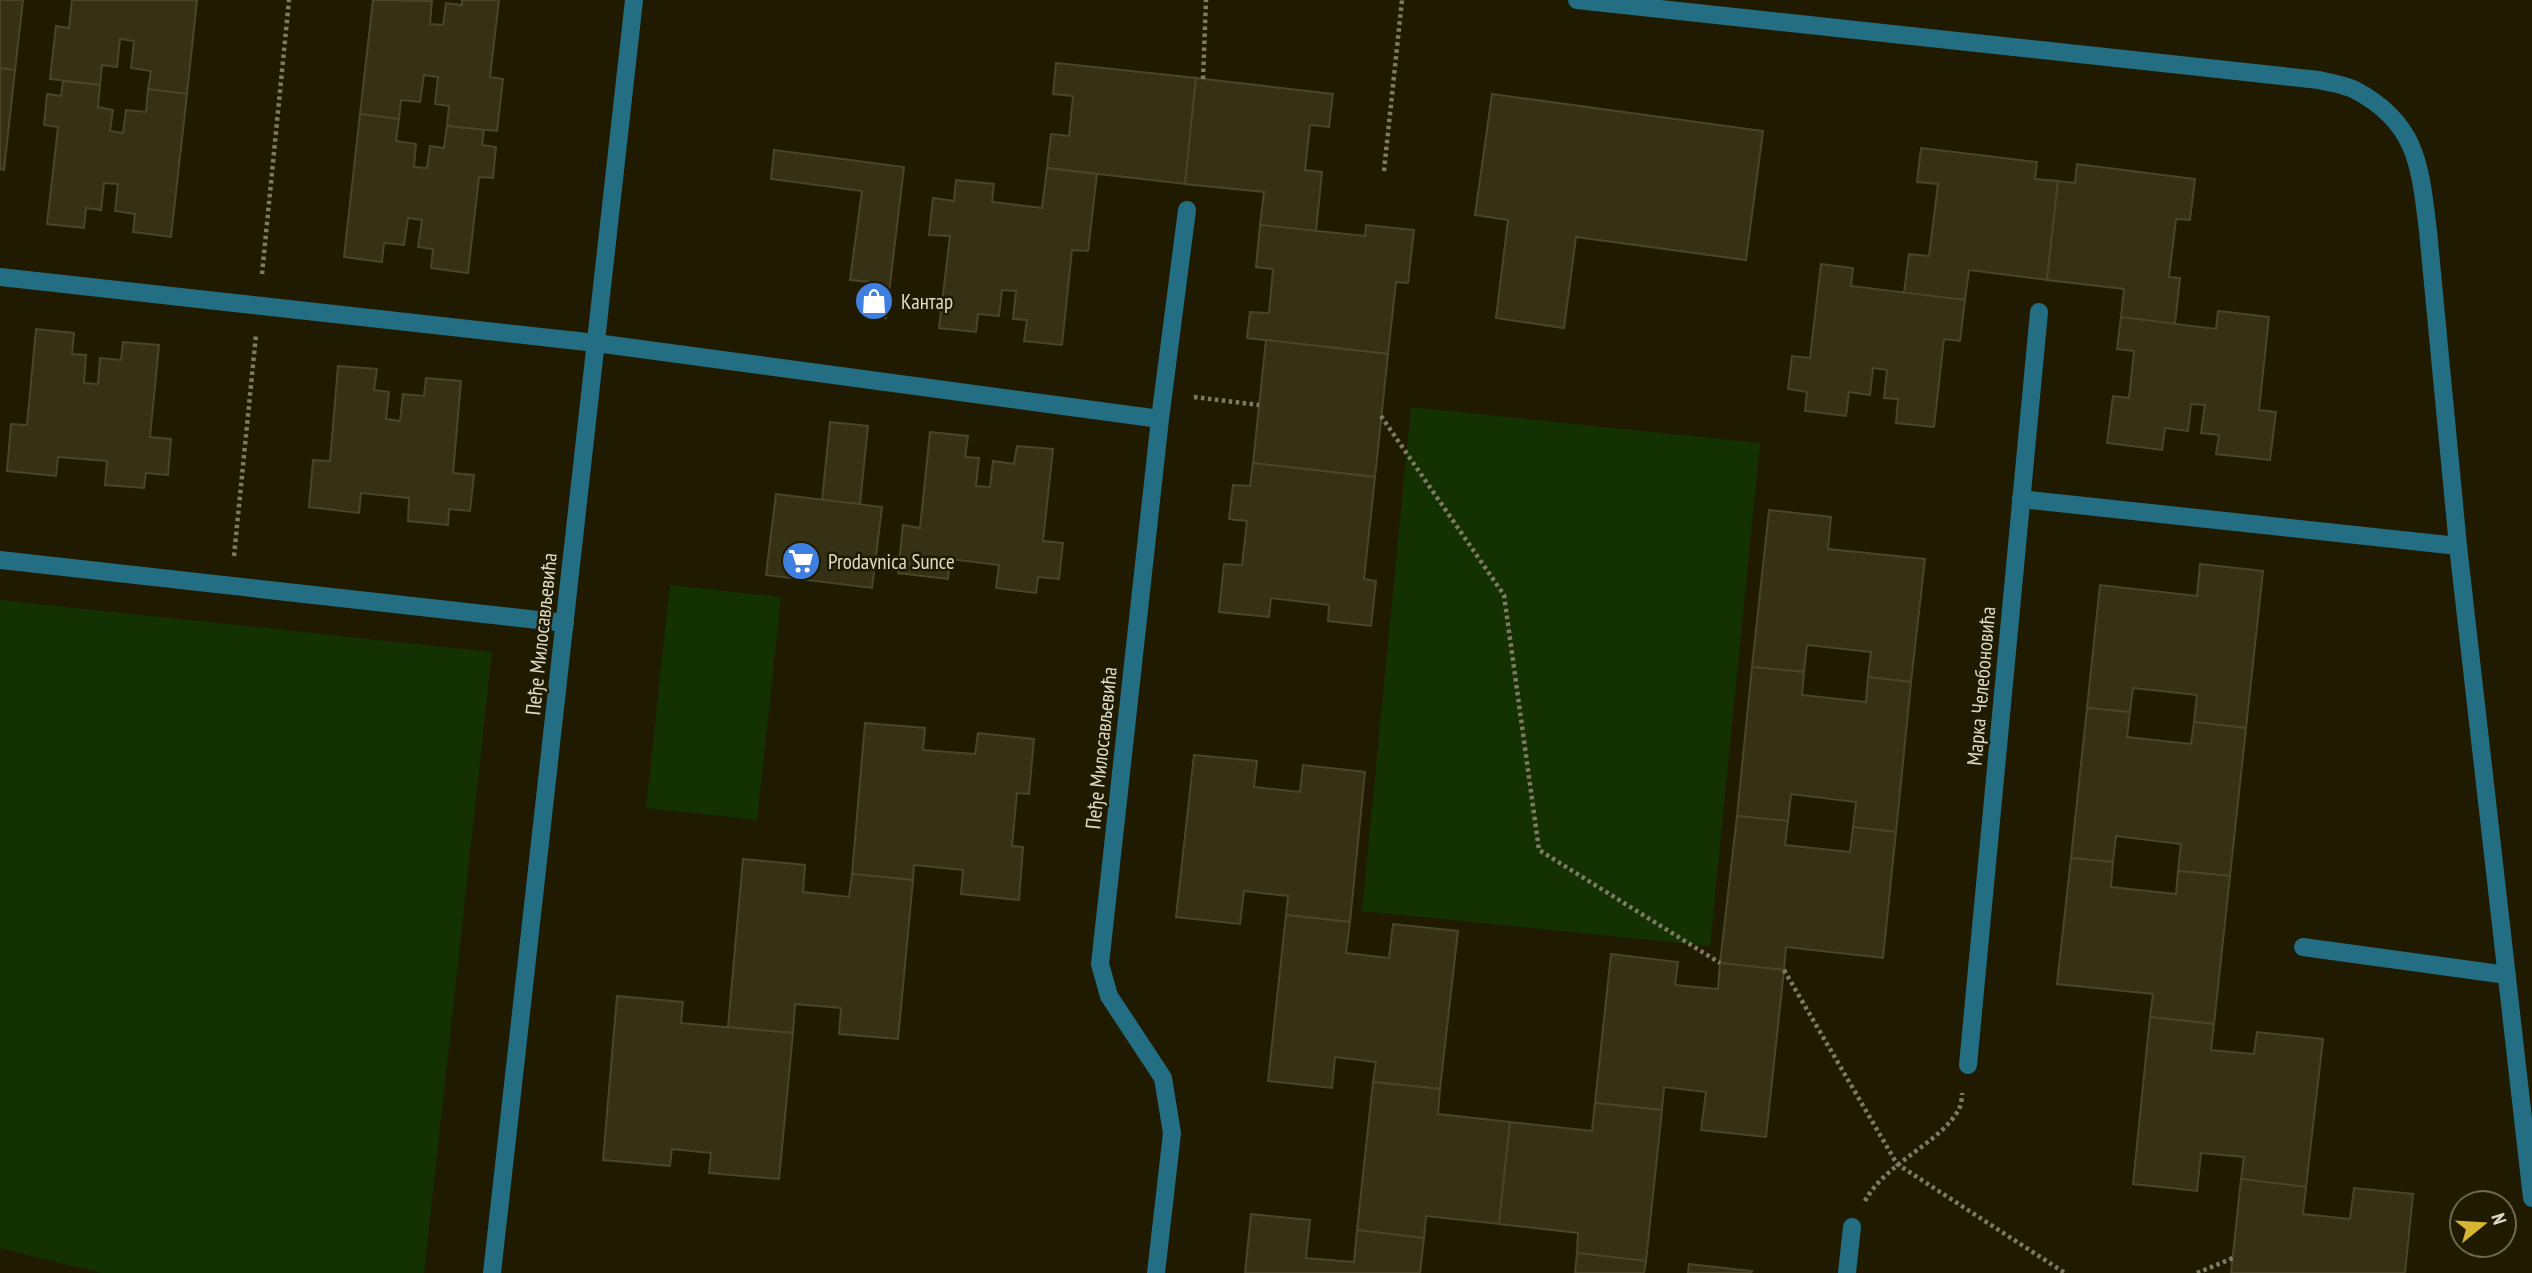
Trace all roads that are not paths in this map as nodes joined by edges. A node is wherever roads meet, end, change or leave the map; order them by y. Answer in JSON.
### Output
{"nodes":[{"id":1,"x":634,"y":0,"type":"edge"},
{"id":2,"x":1577,"y":0,"type":"edge"},
{"id":3,"x":1187,"y":210,"type":"dead end"},
{"id":4,"x":0,"y":277,"type":"edge"},
{"id":5,"x":2039,"y":312,"type":"dead end"},
{"id":6,"x":596,"y":343,"type":"junction"},
{"id":7,"x":1160,"y":419,"type":"junction"},
{"id":8,"x":2021,"y":499,"type":"junction"},
{"id":9,"x":2458,"y":546,"type":"junction"},
{"id":10,"x":0,"y":560,"type":"edge"},
{"id":11,"x":565,"y":623,"type":"junction"},
{"id":12,"x":2302,"y":947,"type":"dead end"},
{"id":13,"x":2507,"y":975,"type":"junction"},
{"id":14,"x":1968,"y":1065,"type":"road end"},
{"id":15,"x":2532,"y":1198,"type":"edge"},
{"id":16,"x":1852,"y":1227,"type":"road end"},
{"id":17,"x":492,"y":1273,"type":"edge"},
{"id":18,"x":1156,"y":1273,"type":"edge"},
{"id":19,"x":1847,"y":1273,"type":"edge"}],
"edges":[{"from":1,"to":6,"type":"street","name":"Пеђе Милосављевића"},
{"from":2,"to":9,"type":"street"},
{"from":3,"to":7,"type":"street","name":"Пеђе Милосављевића"},
{"from":4,"to":6,"type":"street"},
{"from":5,"to":8,"type":"street","name":"Марка Челебоновића"},
{"from":6,"to":7,"type":"street"},
{"from":6,"to":11,"type":"street","name":"Пеђе Милосављевића"},
{"from":7,"to":18,"type":"street","name":"Пеђе Милосављевића"},
{"from":8,"to":9,"type":"street"},
{"from":8,"to":14,"type":"street","name":"Марка Челебоновића"},
{"from":9,"to":13,"type":"street"},
{"from":10,"to":11,"type":"street"},
{"from":11,"to":17,"type":"street","name":"Пеђе Милосављевића"},
{"from":12,"to":13,"type":"street"},
{"from":13,"to":15,"type":"street"},
{"from":16,"to":19,"type":"street"}]}
